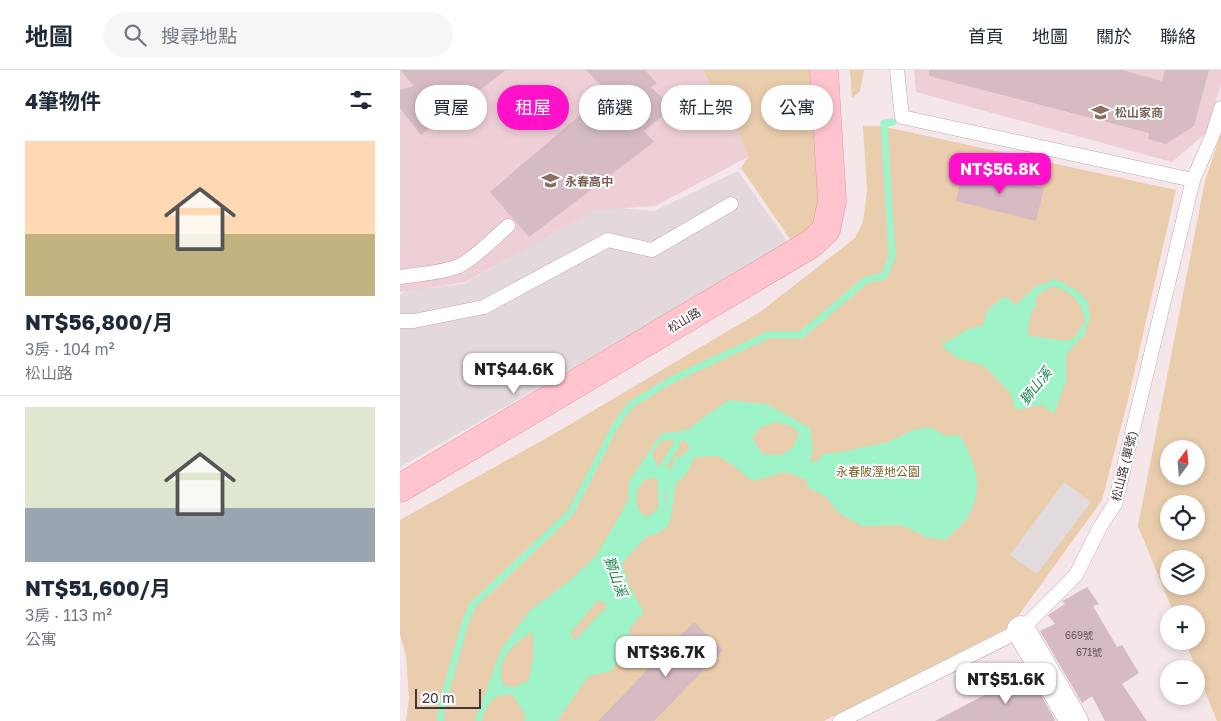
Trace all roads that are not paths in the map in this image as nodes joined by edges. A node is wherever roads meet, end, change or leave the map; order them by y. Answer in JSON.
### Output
{"nodes":[{"id":1,"x":824,"y":70,"type":"edge"},
{"id":2,"x":897,"y":70,"type":"edge"},
{"id":3,"x":1221,"y":108,"type":"edge"},
{"id":4,"x":1193,"y":180,"type":"junction"},
{"id":5,"x":731,"y":204,"type":"dead end"},
{"id":6,"x":508,"y":226,"type":"dead end"},
{"id":7,"x":400,"y":277,"type":"edge"},
{"id":8,"x":400,"y":321,"type":"edge"},
{"id":9,"x":400,"y":488,"type":"edge"},
{"id":10,"x":1021,"y":630,"type":"junction"},
{"id":11,"x":840,"y":721,"type":"edge"},
{"id":12,"x":1074,"y":721,"type":"edge"}],
"edges":[{"from":1,"to":9,"type":"street","name":"松山路"},
{"from":2,"to":4,"type":"lane"},
{"from":3,"to":4,"type":"lane","name":"松山路 (單號)"},
{"from":4,"to":10,"type":"lane","name":"松山路 (單號)"},
{"from":5,"to":8,"type":"lane"},
{"from":6,"to":7,"type":"lane"},
{"from":10,"to":11,"type":"lane","name":"松山路 (單號)"},
{"from":10,"to":12,"type":"street"}]}
